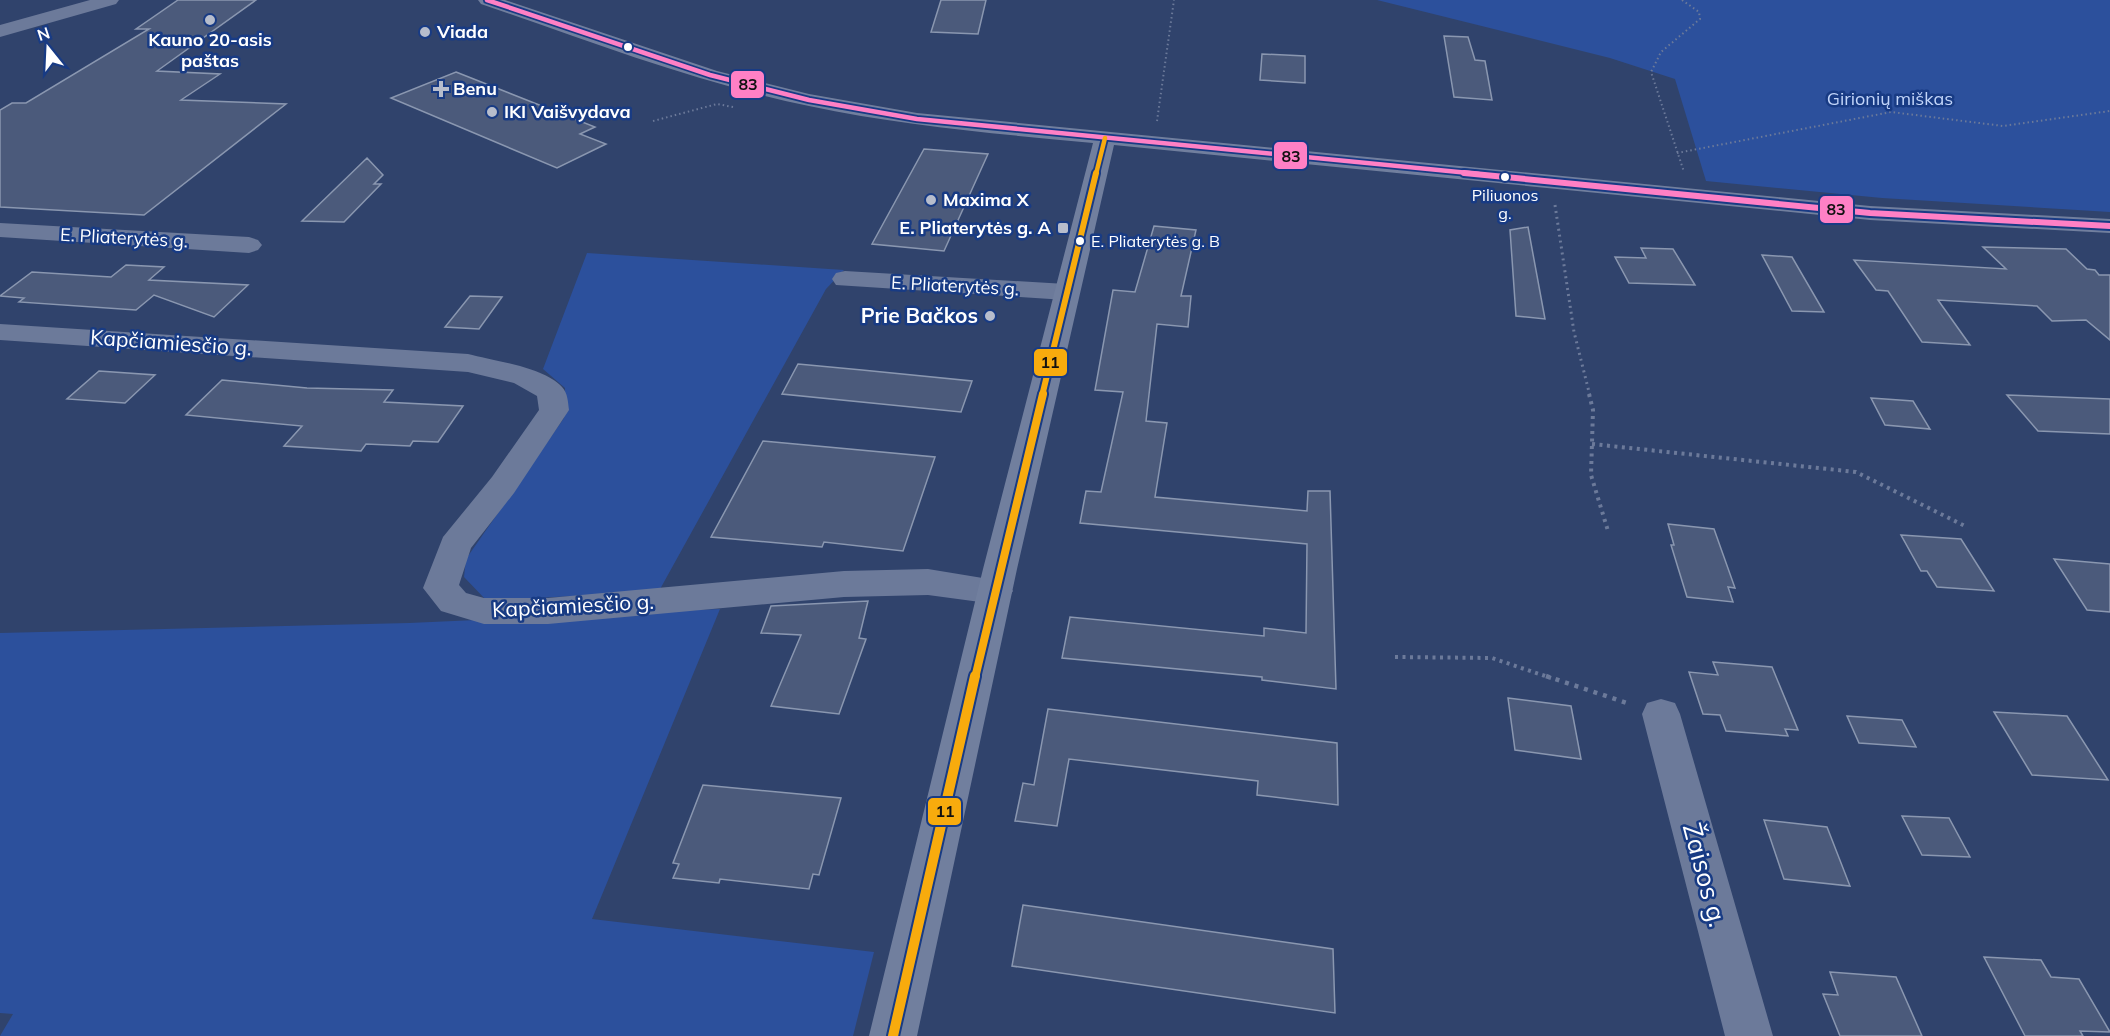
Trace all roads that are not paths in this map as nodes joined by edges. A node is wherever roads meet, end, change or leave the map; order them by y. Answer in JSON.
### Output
{"nodes":[{"id":1,"x":110,"y":0,"type":"edge"},
{"id":2,"x":487,"y":0,"type":"edge"},
{"id":3,"x":0,"y":31,"type":"edge"},
{"id":4,"x":1105,"y":138,"type":"junction"},
{"id":5,"x":2110,"y":226,"type":"edge"},
{"id":6,"x":0,"y":231,"type":"edge"},
{"id":7,"x":249,"y":245,"type":"dead end"},
{"id":8,"x":845,"y":279,"type":"dead end"},
{"id":9,"x":1066,"y":292,"type":"junction"},
{"id":10,"x":0,"y":332,"type":"edge"},
{"id":11,"x":995,"y":591,"type":"junction"},
{"id":12,"x":1661,"y":714,"type":"road end"},
{"id":13,"x":892,"y":1036,"type":"edge"},
{"id":14,"x":1749,"y":1036,"type":"edge"}],
"edges":[{"from":1,"to":3,"type":"street"},
{"from":2,"to":4,"type":"main road"},
{"from":4,"to":5,"type":"main road"},
{"from":4,"to":9,"type":"main road"},
{"from":6,"to":7,"type":"street","name":"E. Pliaterytės g."},
{"from":8,"to":9,"type":"street","name":"E. Pliaterytės g."},
{"from":9,"to":11,"type":"main road"},
{"from":10,"to":11,"type":"street","name":"Kapčiamiesčio g."},
{"from":11,"to":13,"type":"main road"},
{"from":12,"to":14,"type":"street","name":"Žaisos g."}]}
